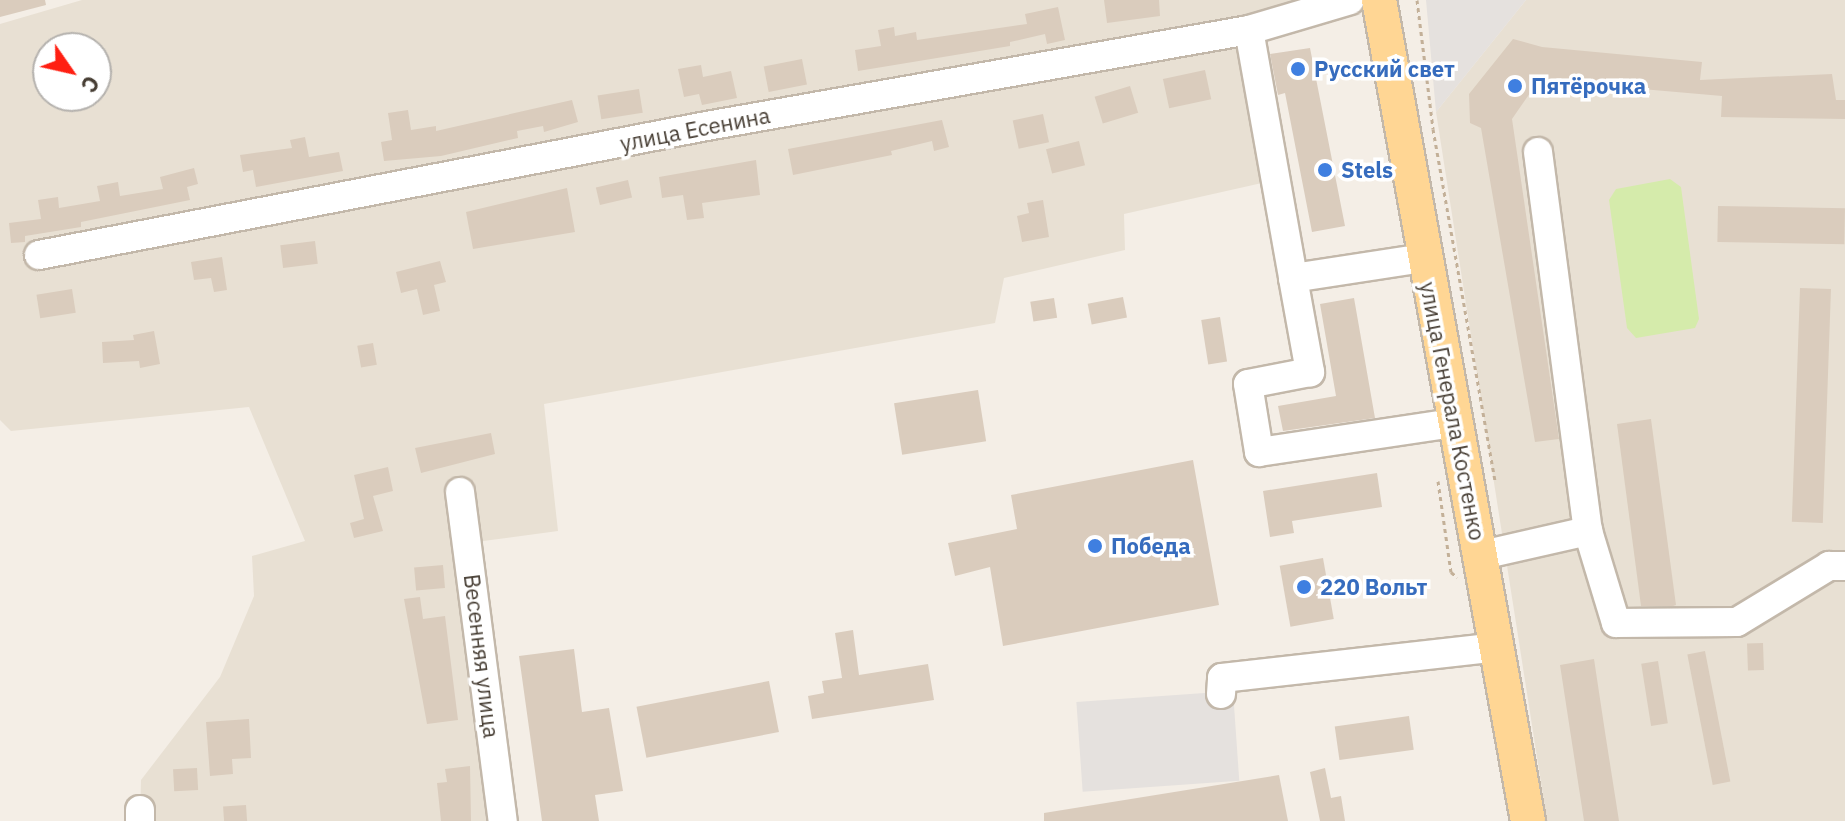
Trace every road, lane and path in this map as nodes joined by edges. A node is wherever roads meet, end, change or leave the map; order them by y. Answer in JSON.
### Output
{"nodes":[{"id":1,"x":1350,"y":0,"type":"edge"},
{"id":2,"x":1379,"y":0,"type":"edge"},
{"id":3,"x":1417,"y":0,"type":"edge"},
{"id":4,"x":1249,"y":30,"type":"junction"},
{"id":5,"x":1433,"y":129,"type":"dead end"},
{"id":6,"x":1538,"y":152,"type":"dead end"},
{"id":7,"x":39,"y":255,"type":"dead end"},
{"id":8,"x":1423,"y":258,"type":"junction"},
{"id":9,"x":1293,"y":278,"type":"junction"},
{"id":10,"x":1454,"y":423,"type":"junction"},
{"id":11,"x":460,"y":492,"type":"dead end"},
{"id":12,"x":1588,"y":531,"type":"junction"},
{"id":13,"x":1482,"y":555,"type":"junction"},
{"id":14,"x":1845,"y":566,"type":"edge"},
{"id":15,"x":1498,"y":647,"type":"junction"},
{"id":16,"x":1221,"y":694,"type":"dead end"},
{"id":17,"x":503,"y":821,"type":"edge"},
{"id":18,"x":1528,"y":821,"type":"edge"}],
"edges":[{"from":1,"to":4,"type":"street","name":"улица Есенина"},
{"from":2,"to":8,"type":"main road","name":"улица Генерала Костенко"},
{"from":3,"to":5,"type":"path"},
{"from":4,"to":7,"type":"street","name":"улица Есенина"},
{"from":4,"to":9,"type":"street"},
{"from":6,"to":12,"type":"street"},
{"from":8,"to":9,"type":"street"},
{"from":8,"to":10,"type":"main road","name":"улица Генерала Костенко"},
{"from":9,"to":10,"type":"street"},
{"from":10,"to":13,"type":"main road","name":"улица Генерала Костенко"},
{"from":11,"to":17,"type":"street","name":"Весенняя улица"},
{"from":12,"to":13,"type":"street"},
{"from":12,"to":14,"type":"street"},
{"from":13,"to":15,"type":"main road","name":"улица Генерала Костенко"},
{"from":15,"to":16,"type":"street"},
{"from":15,"to":18,"type":"main road","name":"улица Генерала Костенко"}]}
